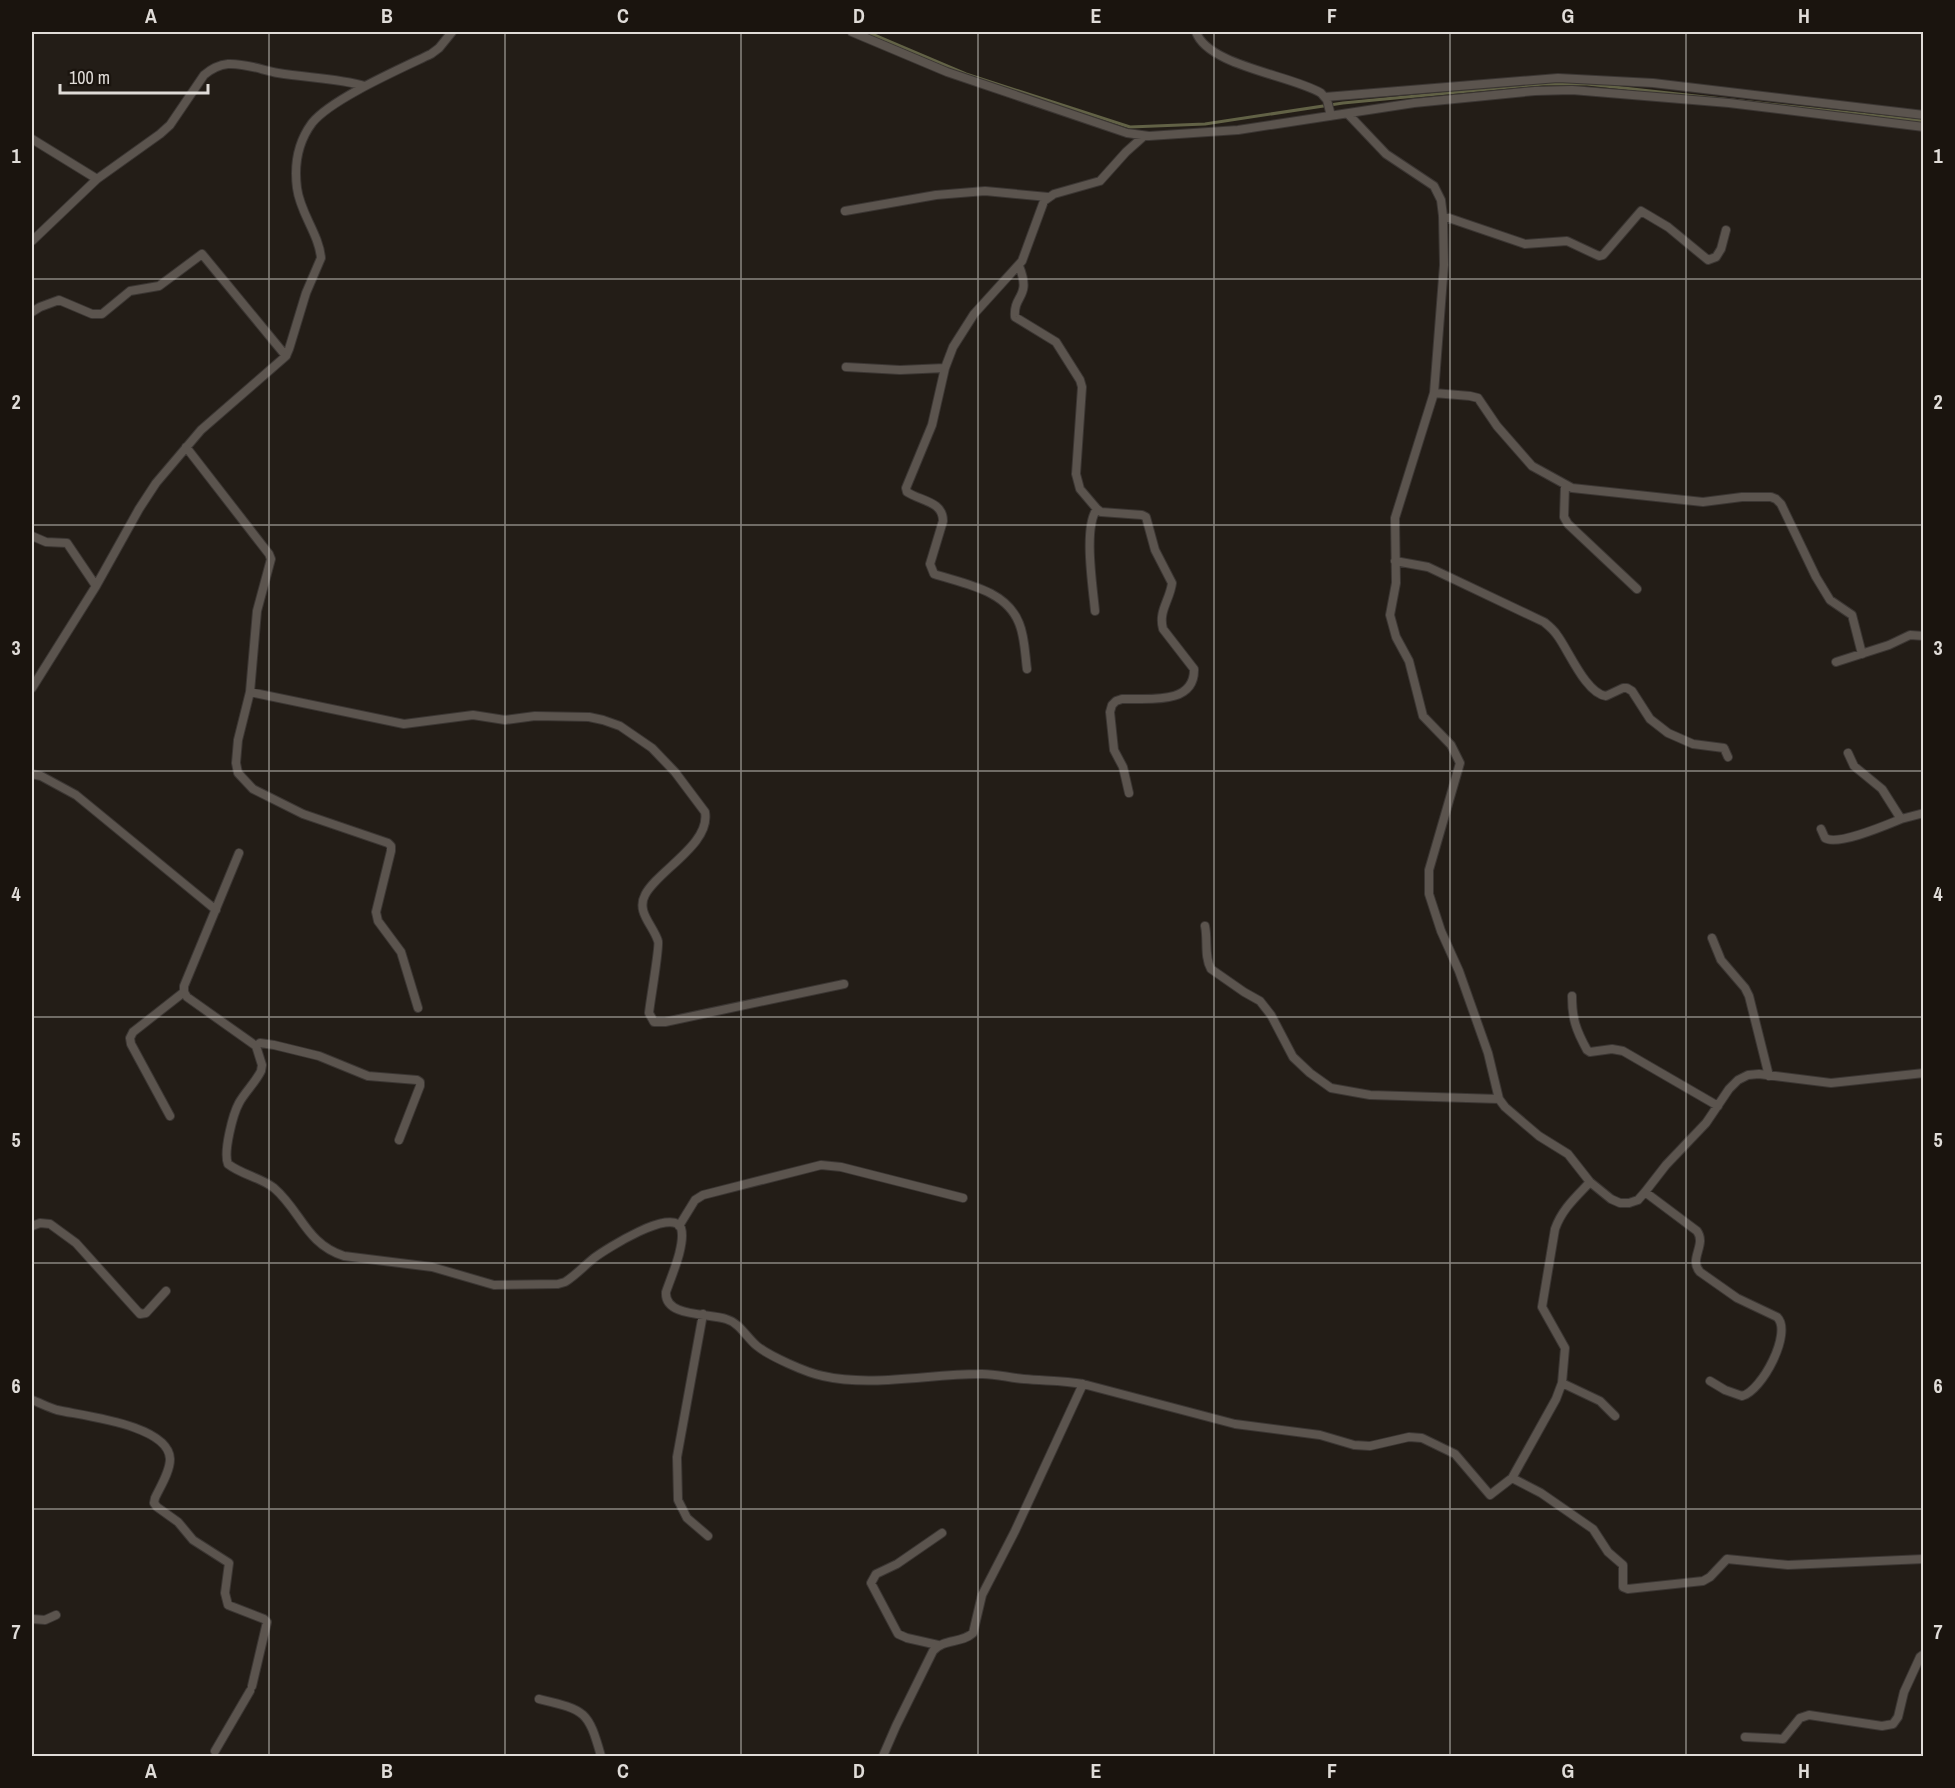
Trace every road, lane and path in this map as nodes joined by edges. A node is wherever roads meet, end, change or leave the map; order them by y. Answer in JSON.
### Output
{"nodes":[{"id":1,"x":452,"y":32,"type":"edge"},
{"id":2,"x":852,"y":32,"type":"edge"},
{"id":3,"x":1196,"y":32,"type":"edge"},
{"id":4,"x":365,"y":86,"type":"junction"},
{"id":5,"x":1326,"y":98,"type":"junction"},
{"id":6,"x":1348,"y":114,"type":"junction"},
{"id":7,"x":1331,"y":115,"type":"junction"},
{"id":8,"x":1923,"y":115,"type":"edge"},
{"id":9,"x":1923,"y":127,"type":"edge"},
{"id":10,"x":1144,"y":136,"type":"junction"},
{"id":11,"x":32,"y":139,"type":"edge"},
{"id":12,"x":97,"y":179,"type":"junction"},
{"id":13,"x":1048,"y":197,"type":"junction"},
{"id":14,"x":845,"y":211,"type":"dead end"},
{"id":15,"x":1443,"y":216,"type":"junction"},
{"id":16,"x":1726,"y":230,"type":"dead end"},
{"id":17,"x":32,"y":241,"type":"edge"},
{"id":18,"x":1018,"y":266,"type":"junction"},
{"id":19,"x":32,"y":312,"type":"edge"},
{"id":20,"x":286,"y":356,"type":"junction"},
{"id":21,"x":846,"y":367,"type":"dead end"},
{"id":22,"x":945,"y":368,"type":"junction"},
{"id":23,"x":1434,"y":393,"type":"junction"},
{"id":24,"x":186,"y":447,"type":"junction"},
{"id":25,"x":1565,"y":485,"type":"junction"},
{"id":26,"x":1096,"y":509,"type":"junction"},
{"id":27,"x":32,"y":536,"type":"edge"},
{"id":28,"x":1395,"y":561,"type":"junction"},
{"id":29,"x":96,"y":586,"type":"junction"},
{"id":30,"x":1638,"y":590,"type":"dead end"},
{"id":31,"x":1095,"y":611,"type":"dead end"},
{"id":32,"x":1923,"y":636,"type":"edge"},
{"id":33,"x":1862,"y":654,"type":"junction"},
{"id":34,"x":1836,"y":662,"type":"dead end"},
{"id":35,"x":1027,"y":669,"type":"dead end"},
{"id":36,"x":32,"y":688,"type":"edge"},
{"id":37,"x":250,"y":692,"type":"junction"},
{"id":38,"x":1848,"y":753,"type":"dead end"},
{"id":39,"x":1728,"y":757,"type":"dead end"},
{"id":40,"x":32,"y":774,"type":"edge"},
{"id":41,"x":1129,"y":793,"type":"dead end"},
{"id":42,"x":1923,"y":813,"type":"edge"},
{"id":43,"x":1901,"y":819,"type":"junction"},
{"id":44,"x":1821,"y":829,"type":"dead end"},
{"id":45,"x":239,"y":853,"type":"dead end"},
{"id":46,"x":216,"y":910,"type":"junction"},
{"id":47,"x":1205,"y":926,"type":"dead end"},
{"id":48,"x":1712,"y":938,"type":"dead end"},
{"id":49,"x":844,"y":984,"type":"dead end"},
{"id":50,"x":184,"y":992,"type":"junction"},
{"id":51,"x":1572,"y":996,"type":"dead end"},
{"id":52,"x":418,"y":1008,"type":"dead end"},
{"id":53,"x":256,"y":1046,"type":"junction"},
{"id":54,"x":1923,"y":1073,"type":"edge"},
{"id":55,"x":1769,"y":1076,"type":"junction"},
{"id":56,"x":1499,"y":1099,"type":"junction"},
{"id":57,"x":1718,"y":1106,"type":"junction"},
{"id":58,"x":170,"y":1116,"type":"dead end"},
{"id":59,"x":399,"y":1140,"type":"dead end"},
{"id":60,"x":1590,"y":1182,"type":"junction"},
{"id":61,"x":1645,"y":1192,"type":"junction"},
{"id":62,"x":963,"y":1198,"type":"dead end"},
{"id":63,"x":32,"y":1226,"type":"edge"},
{"id":64,"x":679,"y":1226,"type":"junction"},
{"id":65,"x":166,"y":1291,"type":"dead end"},
{"id":66,"x":703,"y":1314,"type":"junction"},
{"id":67,"x":1710,"y":1381,"type":"dead end"},
{"id":68,"x":1562,"y":1383,"type":"junction"},
{"id":69,"x":1083,"y":1384,"type":"junction"},
{"id":70,"x":32,"y":1400,"type":"edge"},
{"id":71,"x":1615,"y":1416,"type":"dead end"},
{"id":72,"x":1512,"y":1478,"type":"junction"},
{"id":73,"x":942,"y":1533,"type":"dead end"},
{"id":74,"x":708,"y":1536,"type":"dead end"},
{"id":75,"x":1923,"y":1559,"type":"edge"},
{"id":76,"x":56,"y":1615,"type":"dead end"},
{"id":77,"x":32,"y":1620,"type":"edge"},
{"id":78,"x":938,"y":1645,"type":"junction"},
{"id":79,"x":1923,"y":1654,"type":"edge"},
{"id":80,"x":539,"y":1699,"type":"dead end"},
{"id":81,"x":1745,"y":1737,"type":"dead end"},
{"id":82,"x":215,"y":1751,"type":"dead end"},
{"id":83,"x":601,"y":1756,"type":"edge"},
{"id":84,"x":883,"y":1756,"type":"edge"}],
"edges":[{"from":1,"to":4,"type":"street"},
{"from":2,"to":10,"type":"street"},
{"from":3,"to":5,"type":"street"},
{"from":4,"to":12,"type":"street"},
{"from":4,"to":20,"type":"street"},
{"from":5,"to":7,"type":"street"},
{"from":5,"to":8,"type":"street"},
{"from":6,"to":7,"type":"street"},
{"from":6,"to":9,"type":"street"},
{"from":6,"to":15,"type":"street"},
{"from":7,"to":10,"type":"street"},
{"from":10,"to":13,"type":"street"},
{"from":11,"to":12,"type":"street"},
{"from":12,"to":17,"type":"street"},
{"from":13,"to":14,"type":"street"},
{"from":13,"to":18,"type":"street"},
{"from":15,"to":16,"type":"street"},
{"from":15,"to":23,"type":"street"},
{"from":18,"to":22,"type":"street"},
{"from":18,"to":26,"type":"street"},
{"from":19,"to":20,"type":"street"},
{"from":20,"to":24,"type":"street"},
{"from":21,"to":22,"type":"street"},
{"from":22,"to":35,"type":"street"},
{"from":23,"to":25,"type":"street"},
{"from":23,"to":28,"type":"street"},
{"from":24,"to":29,"type":"street"},
{"from":24,"to":37,"type":"street"},
{"from":25,"to":30,"type":"street"},
{"from":25,"to":33,"type":"street"},
{"from":26,"to":31,"type":"street"},
{"from":26,"to":41,"type":"street"},
{"from":27,"to":29,"type":"street"},
{"from":28,"to":39,"type":"street"},
{"from":28,"to":56,"type":"street"},
{"from":29,"to":36,"type":"street"},
{"from":32,"to":33,"type":"street"},
{"from":33,"to":34,"type":"street"},
{"from":37,"to":49,"type":"street"},
{"from":37,"to":52,"type":"street"},
{"from":38,"to":43,"type":"street"},
{"from":40,"to":46,"type":"street"},
{"from":42,"to":43,"type":"street"},
{"from":43,"to":44,"type":"street"},
{"from":45,"to":46,"type":"street"},
{"from":46,"to":50,"type":"street"},
{"from":47,"to":56,"type":"street"},
{"from":48,"to":55,"type":"street"},
{"from":50,"to":53,"type":"street"},
{"from":50,"to":58,"type":"street"},
{"from":51,"to":57,"type":"street"},
{"from":53,"to":59,"type":"street"},
{"from":53,"to":64,"type":"street"},
{"from":54,"to":55,"type":"street"},
{"from":55,"to":57,"type":"street"},
{"from":56,"to":60,"type":"street"},
{"from":57,"to":61,"type":"street"},
{"from":60,"to":61,"type":"street"},
{"from":60,"to":68,"type":"street"},
{"from":61,"to":67,"type":"street"},
{"from":62,"to":64,"type":"street"},
{"from":63,"to":65,"type":"street"},
{"from":64,"to":66,"type":"street"},
{"from":66,"to":69,"type":"street"},
{"from":66,"to":74,"type":"street"},
{"from":68,"to":71,"type":"street"},
{"from":68,"to":72,"type":"street"},
{"from":69,"to":72,"type":"street"},
{"from":69,"to":78,"type":"street"},
{"from":70,"to":82,"type":"street"},
{"from":72,"to":75,"type":"street"},
{"from":73,"to":78,"type":"street"},
{"from":76,"to":77,"type":"street"},
{"from":78,"to":84,"type":"street"},
{"from":79,"to":81,"type":"street"},
{"from":80,"to":83,"type":"street"}]}
